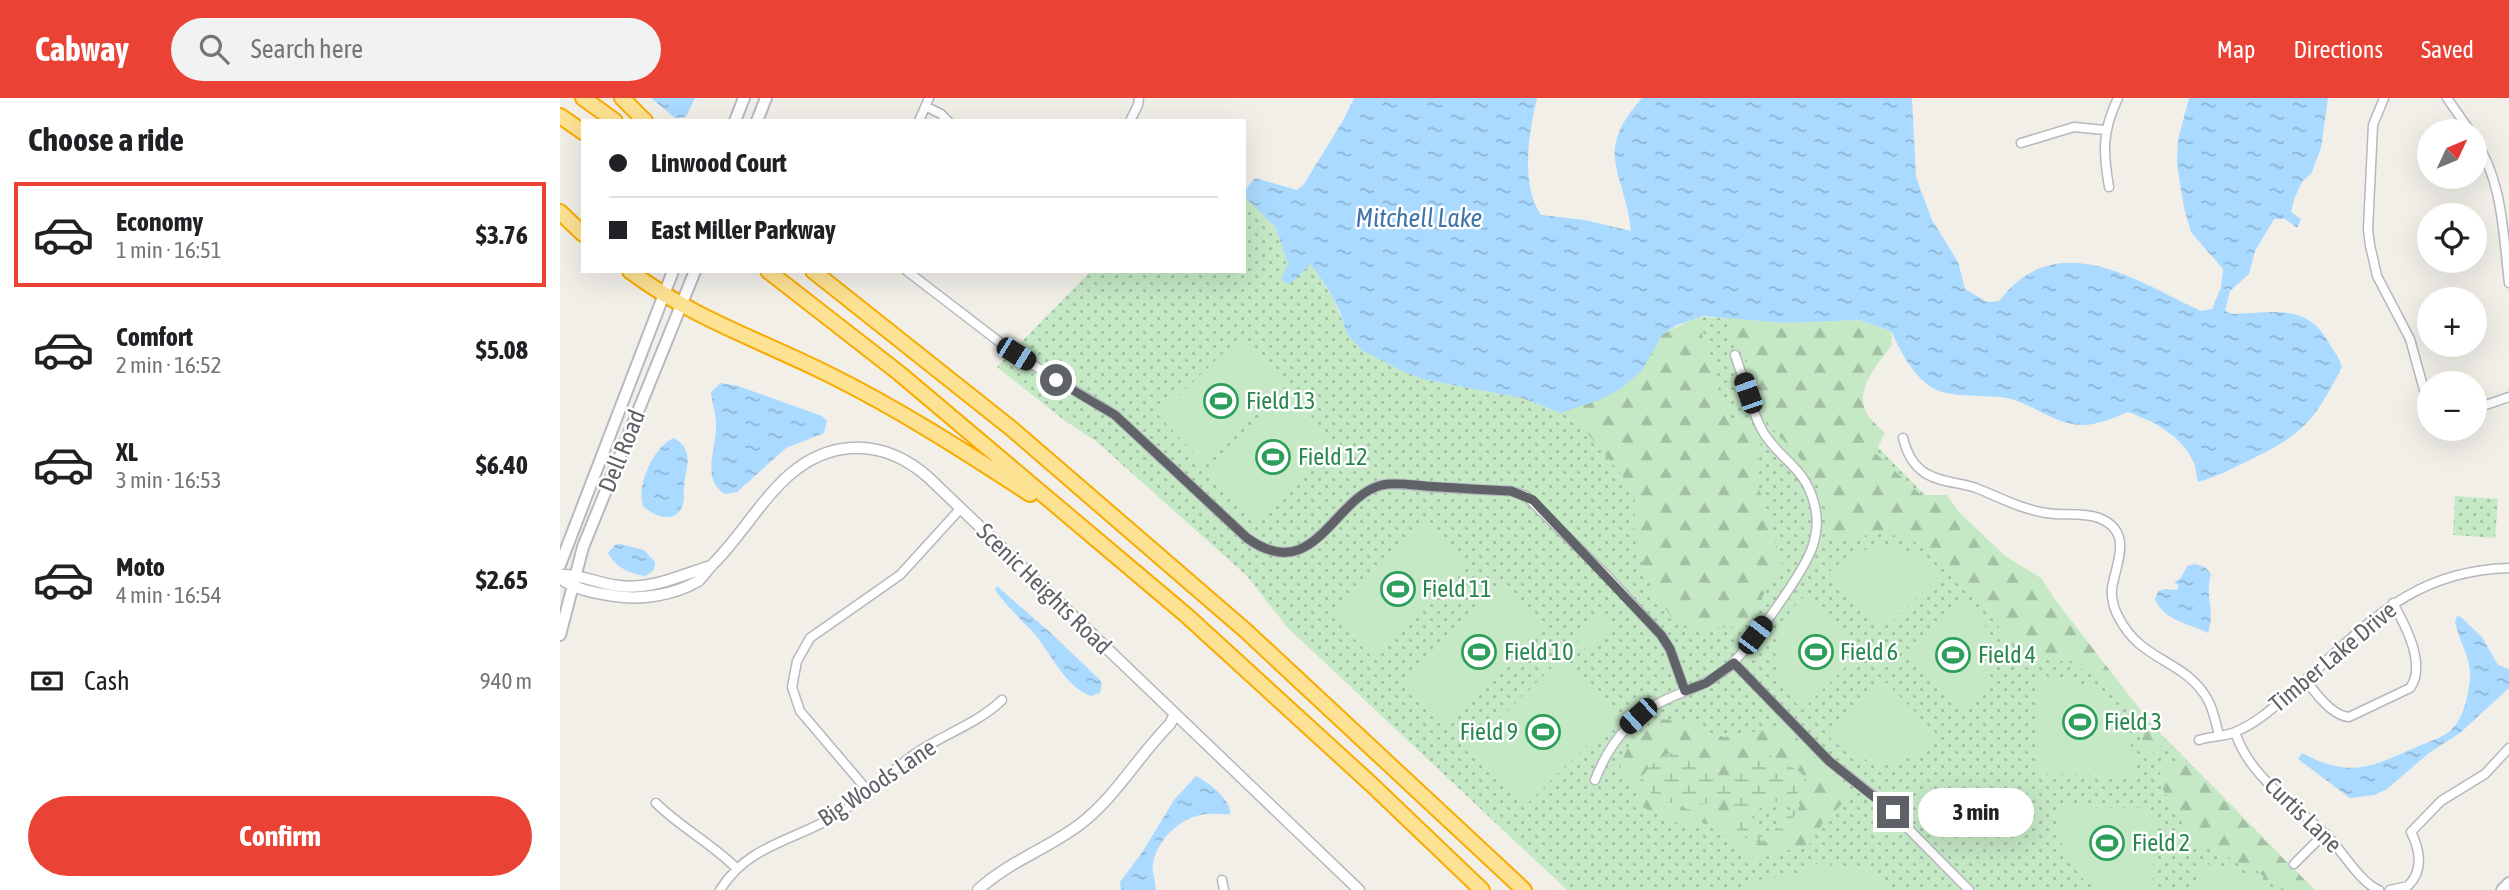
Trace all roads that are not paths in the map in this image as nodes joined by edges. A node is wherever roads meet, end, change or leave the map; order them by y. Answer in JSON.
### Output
{"nodes":[{"id":1,"x":583,"y":98,"type":"edge"},
{"id":2,"x":622,"y":98,"type":"edge"},
{"id":3,"x":744,"y":98,"type":"edge"},
{"id":4,"x":766,"y":98,"type":"edge"},
{"id":5,"x":1139,"y":98,"type":"edge"},
{"id":6,"x":2118,"y":98,"type":"edge"},
{"id":7,"x":2384,"y":98,"type":"edge"},
{"id":8,"x":2447,"y":98,"type":"edge"},
{"id":9,"x":928,"y":103,"type":"edge"},
{"id":10,"x":560,"y":116,"type":"edge"},
{"id":11,"x":612,"y":119,"type":"edge"},
{"id":12,"x":643,"y":119,"type":"edge"},
{"id":13,"x":736,"y":119,"type":"edge"},
{"id":14,"x":758,"y":119,"type":"edge"},
{"id":15,"x":920,"y":119,"type":"edge"},
{"id":16,"x":946,"y":119,"type":"edge"},
{"id":17,"x":1131,"y":119,"type":"edge"},
{"id":18,"x":2462,"y":119,"type":"edge"},
{"id":19,"x":2105,"y":130,"type":"junction"},
{"id":20,"x":581,"y":131,"type":"edge"},
{"id":21,"x":2021,"y":143,"type":"dead end"},
{"id":22,"x":2487,"y":159,"type":"edge"},
{"id":23,"x":2109,"y":187,"type":"dead end"},
{"id":24,"x":560,"y":212,"type":"edge"},
{"id":25,"x":581,"y":232,"type":"edge"},
{"id":26,"x":633,"y":273,"type":"edge"},
{"id":27,"x":672,"y":273,"type":"edge"},
{"id":28,"x":694,"y":273,"type":"edge"},
{"id":29,"x":771,"y":273,"type":"edge"},
{"id":30,"x":816,"y":273,"type":"edge"},
{"id":31,"x":828,"y":273,"type":"edge"},
{"id":32,"x":910,"y":273,"type":"edge"},
{"id":33,"x":2509,"y":283,"type":"edge"},
{"id":34,"x":665,"y":294,"type":"junction"},
{"id":35,"x":681,"y":306,"type":"junction"},
{"id":36,"x":1735,"y":355,"type":"dead end"},
{"id":37,"x":930,"y":363,"type":"junction"},
{"id":38,"x":2419,"y":371,"type":"edge"},
{"id":39,"x":2509,"y":397,"type":"edge"},
{"id":40,"x":2487,"y":405,"type":"edge"},
{"id":41,"x":1903,"y":438,"type":"dead end"},
{"id":42,"x":961,"y":508,"type":"junction"},
{"id":43,"x":560,"y":565,"type":"edge"},
{"id":44,"x":711,"y":566,"type":"junction"},
{"id":45,"x":2509,"y":568,"type":"edge"},
{"id":46,"x":575,"y":574,"type":"junction"},
{"id":47,"x":560,"y":577,"type":"edge"},
{"id":48,"x":571,"y":587,"type":"junction"},
{"id":49,"x":2393,"y":603,"type":"junction"},
{"id":50,"x":1186,"y":615,"type":"junction"},
{"id":51,"x":560,"y":635,"type":"edge"},
{"id":52,"x":1734,"y":663,"type":"junction"},
{"id":53,"x":2305,"y":680,"type":"junction"},
{"id":54,"x":1685,"y":691,"type":"junction"},
{"id":55,"x":1002,"y":700,"type":"dead end"},
{"id":56,"x":1175,"y":714,"type":"junction"},
{"id":57,"x":2235,"y":732,"type":"junction"},
{"id":58,"x":2219,"y":735,"type":"junction"},
{"id":59,"x":2199,"y":740,"type":"dead end"},
{"id":60,"x":2509,"y":748,"type":"edge"},
{"id":61,"x":1595,"y":780,"type":"dead end"},
{"id":62,"x":868,"y":791,"type":"junction"},
{"id":63,"x":656,"y":803,"type":"dead end"},
{"id":64,"x":2325,"y":834,"type":"junction"},
{"id":65,"x":1477,"y":846,"type":"junction"},
{"id":66,"x":2294,"y":863,"type":"dead end"},
{"id":67,"x":737,"y":869,"type":"junction"},
{"id":68,"x":1222,"y":880,"type":"dead end"},
{"id":69,"x":2509,"y":883,"type":"edge"},
{"id":70,"x":720,"y":890,"type":"edge"},
{"id":71,"x":978,"y":890,"type":"edge"},
{"id":72,"x":1224,"y":890,"type":"edge"},
{"id":73,"x":1359,"y":890,"type":"edge"},
{"id":74,"x":1481,"y":890,"type":"edge"},
{"id":75,"x":1524,"y":890,"type":"edge"},
{"id":76,"x":1534,"y":890,"type":"edge"},
{"id":77,"x":1969,"y":890,"type":"edge"},
{"id":78,"x":2379,"y":890,"type":"edge"},
{"id":79,"x":2390,"y":890,"type":"edge"},
{"id":80,"x":2501,"y":890,"type":"edge"}],
"edges":[{"from":1,"to":11,"type":"highway"},
{"from":2,"to":12,"type":"highway"},
{"from":3,"to":13,"type":"main road"},
{"from":4,"to":14,"type":"main road"},
{"from":5,"to":17,"type":"street"},
{"from":6,"to":19,"type":"street"},
{"from":7,"to":38,"type":"street"},
{"from":8,"to":18,"type":"street"},
{"from":9,"to":15,"type":"street"},
{"from":9,"to":16,"type":"street"},
{"from":10,"to":20,"type":"highway"},
{"from":19,"to":21,"type":"street"},
{"from":19,"to":23,"type":"street"},
{"from":22,"to":33,"type":"street"},
{"from":24,"to":25,"type":"highway"},
{"from":26,"to":34,"type":"highway"},
{"from":27,"to":34,"type":"main road","name":"Dell Road"},
{"from":28,"to":35,"type":"main road","name":"Dell Road"},
{"from":29,"to":50,"type":"highway"},
{"from":30,"to":37,"type":"highway"},
{"from":31,"to":37,"type":"highway"},
{"from":32,"to":54,"type":"street"},
{"from":34,"to":35,"type":"highway"},
{"from":34,"to":43,"type":"main road","name":"Dell Road"},
{"from":35,"to":46,"type":"main road","name":"Dell Road"},
{"from":35,"to":50,"type":"highway"},
{"from":36,"to":52,"type":"street"},
{"from":37,"to":65,"type":"highway"},
{"from":39,"to":40,"type":"street"},
{"from":41,"to":58,"type":"street"},
{"from":42,"to":44,"type":"street","name":"Scenic Heights Road"},
{"from":42,"to":56,"type":"street","name":"Scenic Heights Road"},
{"from":42,"to":62,"type":"street"},
{"from":44,"to":46,"type":"street","name":"Scenic Heights Road"},
{"from":44,"to":48,"type":"street","name":"Scenic Heights Road"},
{"from":45,"to":49,"type":"street","name":"Timber Lake Drive"},
{"from":46,"to":47,"type":"street","name":"Scenic Heights Road"},
{"from":46,"to":48,"type":"main road","name":"Dell Road"},
{"from":47,"to":48,"type":"street","name":"Scenic Heights Road"},
{"from":48,"to":51,"type":"main road","name":"Dell Road"},
{"from":49,"to":53,"type":"street","name":"Timber Lake Drive"},
{"from":49,"to":53,"type":"street"},
{"from":50,"to":74,"type":"highway"},
{"from":52,"to":54,"type":"street"},
{"from":52,"to":77,"type":"street"},
{"from":53,"to":57,"type":"street","name":"Timber Lake Drive"},
{"from":54,"to":61,"type":"street"},
{"from":55,"to":62,"type":"street","name":"Big Woods Lane"},
{"from":56,"to":71,"type":"street"},
{"from":56,"to":73,"type":"street","name":"Scenic Heights Road"},
{"from":57,"to":58,"type":"street","name":"Timber Lake Drive"},
{"from":57,"to":64,"type":"street","name":"Curtis Lane"},
{"from":58,"to":59,"type":"street","name":"Timber Lake Drive"},
{"from":60,"to":79,"type":"street"},
{"from":62,"to":67,"type":"street","name":"Big Woods Lane"},
{"from":63,"to":67,"type":"street"},
{"from":64,"to":66,"type":"street"},
{"from":64,"to":78,"type":"street","name":"Curtis Lane"},
{"from":65,"to":75,"type":"highway"},
{"from":65,"to":76,"type":"highway"},
{"from":67,"to":70,"type":"street","name":"Big Woods Lane"},
{"from":68,"to":72,"type":"street"},
{"from":69,"to":80,"type":"main road"}]}
